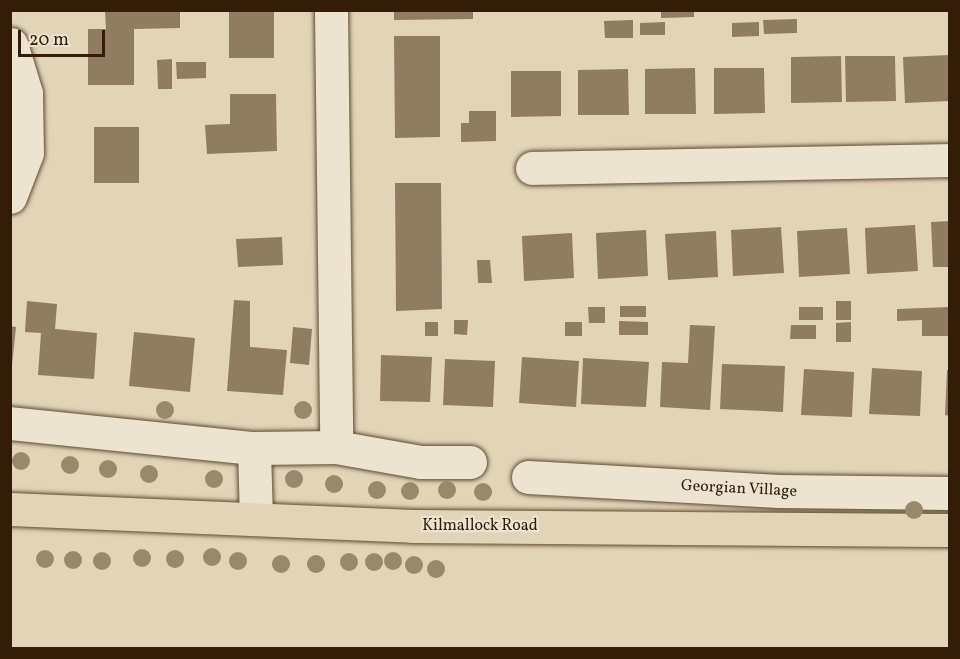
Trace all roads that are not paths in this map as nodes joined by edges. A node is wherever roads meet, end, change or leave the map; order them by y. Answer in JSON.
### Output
{"nodes":[{"id":1,"x":331,"y":10,"type":"edge"},
{"id":2,"x":11,"y":44,"type":"edge"},
{"id":3,"x":950,"y":160,"type":"edge"},
{"id":4,"x":532,"y":168,"type":"dead end"},
{"id":5,"x":10,"y":197,"type":"edge"},
{"id":6,"x":10,"y":423,"type":"edge"},
{"id":7,"x":336,"y":447,"type":"junction"},
{"id":8,"x":254,"y":448,"type":"junction"},
{"id":9,"x":470,"y":462,"type":"dead end"},
{"id":10,"x":528,"y":477,"type":"dead end"},
{"id":11,"x":779,"y":491,"type":"junction"},
{"id":12,"x":950,"y":493,"type":"edge"},
{"id":13,"x":10,"y":509,"type":"edge"},
{"id":14,"x":256,"y":519,"type":"junction"},
{"id":15,"x":777,"y":526,"type":"junction"},
{"id":16,"x":950,"y":530,"type":"edge"}],
"edges":[{"from":1,"to":7,"type":"street"},
{"from":2,"to":5,"type":"street"},
{"from":3,"to":4,"type":"street"},
{"from":6,"to":8,"type":"street"},
{"from":7,"to":8,"type":"street"},
{"from":7,"to":9,"type":"street"},
{"from":8,"to":14,"type":"street"},
{"from":10,"to":11,"type":"street","name":"Georgian Village"},
{"from":11,"to":12,"type":"street","name":"Georgian Village"},
{"from":11,"to":15,"type":"street"},
{"from":13,"to":14,"type":"main road","name":"Kilmallock Road"},
{"from":14,"to":15,"type":"main road","name":"Kilmallock Road"},
{"from":15,"to":16,"type":"main road","name":"Kilmallock Road"}]}
